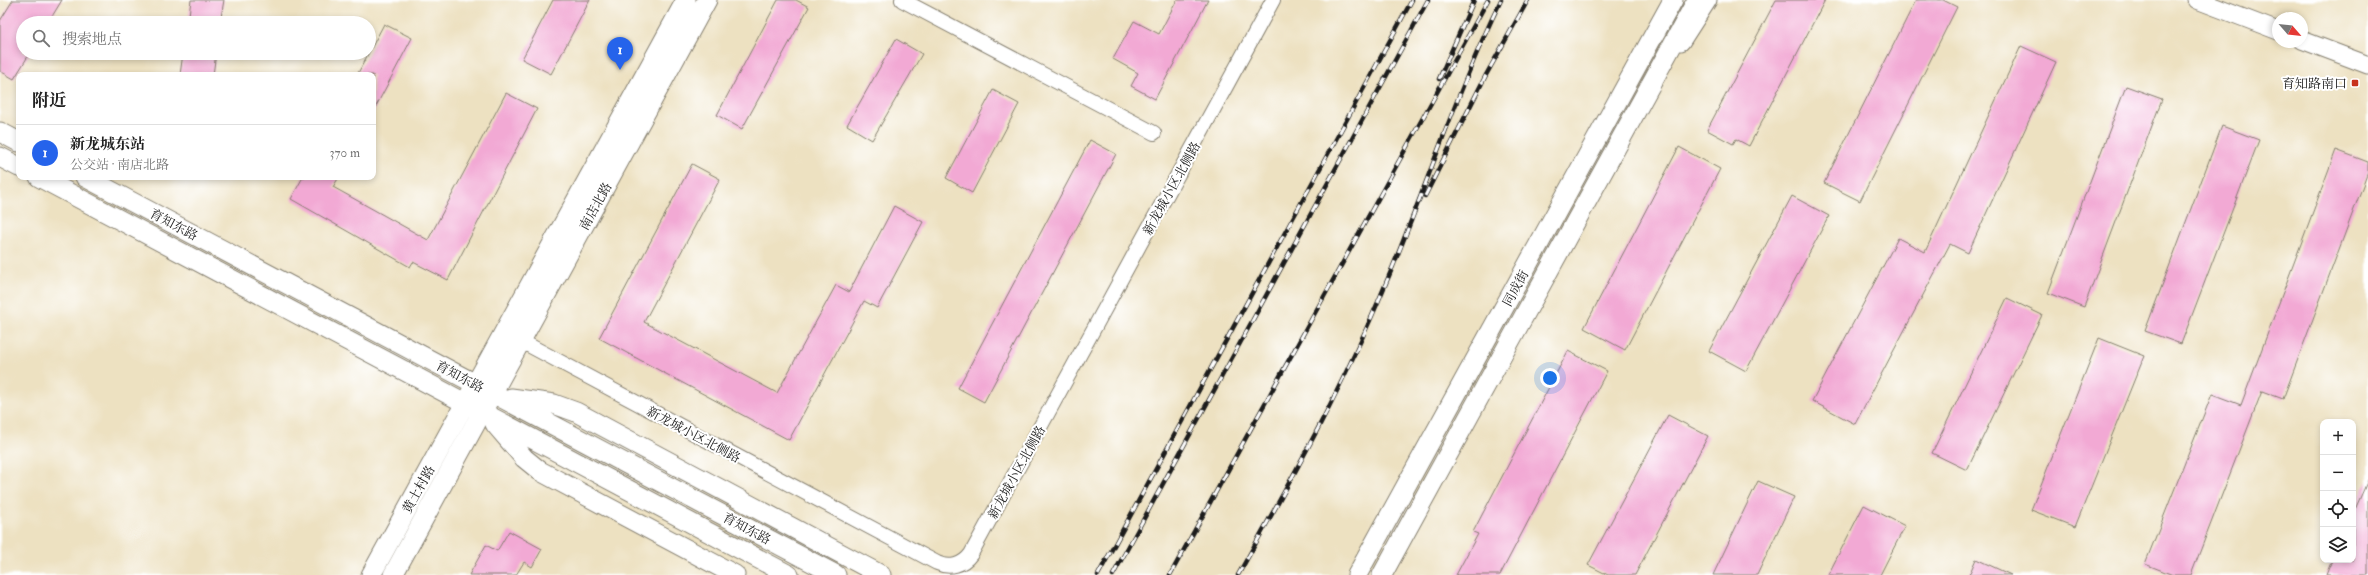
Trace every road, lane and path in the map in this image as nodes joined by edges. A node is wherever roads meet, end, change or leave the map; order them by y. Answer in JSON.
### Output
{"nodes":[{"id":1,"x":686,"y":0,"type":"edge"},
{"id":2,"x":707,"y":0,"type":"edge"},
{"id":3,"x":902,"y":0,"type":"edge"},
{"id":4,"x":1273,"y":0,"type":"edge"},
{"id":5,"x":1673,"y":0,"type":"edge"},
{"id":6,"x":1697,"y":0,"type":"edge"},
{"id":7,"x":1708,"y":0,"type":"edge"},
{"id":8,"x":2197,"y":0,"type":"edge"},
{"id":9,"x":2272,"y":29,"type":"edge"},
{"id":10,"x":2308,"y":42,"type":"edge"},
{"id":11,"x":2368,"y":65,"type":"edge"},
{"id":12,"x":1651,"y":85,"type":"junction"},
{"id":13,"x":0,"y":132,"type":"edge"},
{"id":14,"x":1154,"y":133,"type":"dead end"},
{"id":15,"x":16,"y":140,"type":"edge"},
{"id":16,"x":0,"y":156,"type":"edge"},
{"id":17,"x":16,"y":165,"type":"edge"},
{"id":18,"x":45,"y":180,"type":"edge"},
{"id":19,"x":91,"y":180,"type":"edge"},
{"id":20,"x":521,"y":341,"type":"junction"},
{"id":21,"x":476,"y":384,"type":"junction"},
{"id":22,"x":493,"y":393,"type":"junction"},
{"id":23,"x":465,"y":403,"type":"junction"},
{"id":24,"x":482,"y":412,"type":"junction"},
{"id":25,"x":371,"y":575,"type":"edge"},
{"id":26,"x":393,"y":575,"type":"edge"},
{"id":27,"x":735,"y":575,"type":"edge"},
{"id":28,"x":789,"y":575,"type":"edge"},
{"id":29,"x":836,"y":575,"type":"edge"},
{"id":30,"x":881,"y":575,"type":"edge"},
{"id":31,"x":1357,"y":575,"type":"edge"},
{"id":32,"x":1382,"y":575,"type":"edge"}],
"edges":[{"from":1,"to":21,"type":"main road","name":"南店北路"},
{"from":2,"to":20,"type":"main road","name":"南店北路"},
{"from":3,"to":14,"type":"street"},
{"from":4,"to":20,"type":"street","name":"新龙城小区北侧路"},
{"from":5,"to":31,"type":"main road","name":"同成街"},
{"from":6,"to":12,"type":"main road","name":"同成街"},
{"from":7,"to":12,"type":"street"},
{"from":8,"to":9,"type":"street"},
{"from":10,"to":11,"type":"street"},
{"from":12,"to":32,"type":"main road","name":"同成街"},
{"from":13,"to":15,"type":"main road"},
{"from":16,"to":17,"type":"main road"},
{"from":18,"to":23,"type":"main road","name":"育知东路"},
{"from":19,"to":21,"type":"main road","name":"育知东路"},
{"from":20,"to":22,"type":"main road","name":"南店北路"},
{"from":21,"to":22,"type":"main road","name":"育知东路"},
{"from":21,"to":23,"type":"main road","name":"南店北路"},
{"from":22,"to":24,"type":"main road","name":"南店北路"},
{"from":22,"to":29,"type":"main road","name":"育知东路"},
{"from":22,"to":30,"type":"main road"},
{"from":23,"to":24,"type":"main road","name":"育知东路"},
{"from":23,"to":25,"type":"main road","name":"黄土村路"},
{"from":24,"to":26,"type":"main road","name":"黄土村路"},
{"from":24,"to":27,"type":"main road"},
{"from":24,"to":28,"type":"main road","name":"育知东路"}]}
